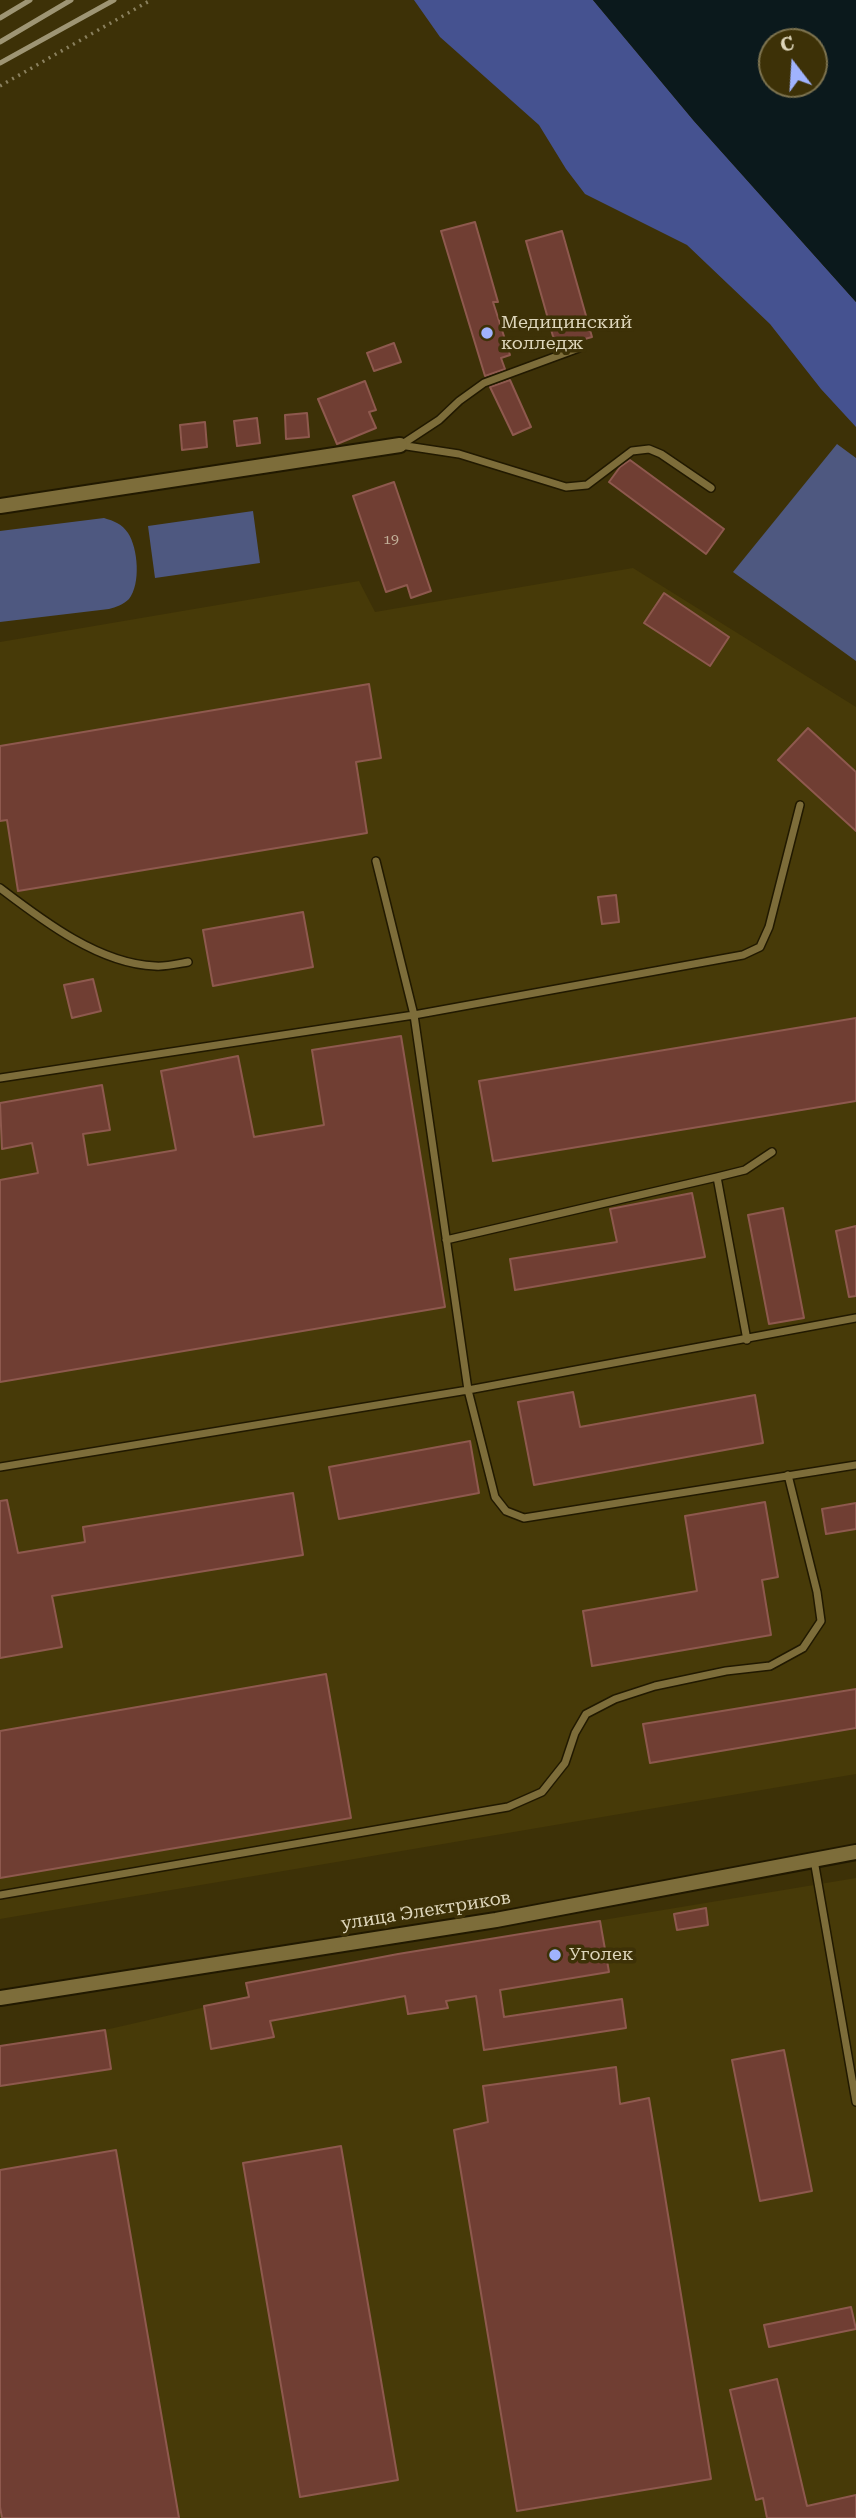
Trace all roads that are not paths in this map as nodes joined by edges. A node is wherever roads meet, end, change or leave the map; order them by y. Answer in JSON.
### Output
{"nodes":[{"id":1,"x":579,"y":348,"type":"dead end"},
{"id":2,"x":400,"y":445,"type":"junction"},
{"id":3,"x":711,"y":488,"type":"dead end"},
{"id":4,"x":0,"y":506,"type":"edge"},
{"id":5,"x":800,"y":805,"type":"dead end"},
{"id":6,"x":376,"y":861,"type":"dead end"},
{"id":7,"x":0,"y":888,"type":"edge"},
{"id":8,"x":188,"y":962,"type":"dead end"},
{"id":9,"x":414,"y":1015,"type":"junction"},
{"id":10,"x":0,"y":1078,"type":"edge"},
{"id":11,"x":772,"y":1152,"type":"dead end"},
{"id":12,"x":717,"y":1177,"type":"junction"},
{"id":13,"x":446,"y":1240,"type":"junction"},
{"id":14,"x":856,"y":1318,"type":"edge"},
{"id":15,"x":747,"y":1340,"type":"junction"},
{"id":16,"x":468,"y":1390,"type":"junction"},
{"id":17,"x":856,"y":1465,"type":"edge"},
{"id":18,"x":0,"y":1467,"type":"edge"},
{"id":19,"x":788,"y":1475,"type":"junction"},
{"id":20,"x":856,"y":1852,"type":"edge"},
{"id":21,"x":814,"y":1860,"type":"junction"},
{"id":22,"x":0,"y":1895,"type":"edge"},
{"id":23,"x":0,"y":1998,"type":"edge"},
{"id":24,"x":856,"y":2102,"type":"edge"}],
"edges":[{"from":1,"to":2,"type":"lane"},
{"from":2,"to":3,"type":"lane"},
{"from":2,"to":4,"type":"street"},
{"from":5,"to":9,"type":"lane"},
{"from":6,"to":9,"type":"lane"},
{"from":7,"to":8,"type":"lane"},
{"from":9,"to":10,"type":"lane"},
{"from":9,"to":13,"type":"lane"},
{"from":11,"to":12,"type":"lane"},
{"from":12,"to":13,"type":"lane"},
{"from":12,"to":15,"type":"lane"},
{"from":13,"to":16,"type":"lane"},
{"from":14,"to":15,"type":"lane"},
{"from":15,"to":16,"type":"lane"},
{"from":16,"to":18,"type":"lane"},
{"from":16,"to":19,"type":"lane"},
{"from":17,"to":19,"type":"lane"},
{"from":19,"to":22,"type":"lane"},
{"from":20,"to":21,"type":"street","name":"улица Электриков"},
{"from":21,"to":23,"type":"street","name":"улица Электриков"},
{"from":21,"to":24,"type":"lane"}]}
